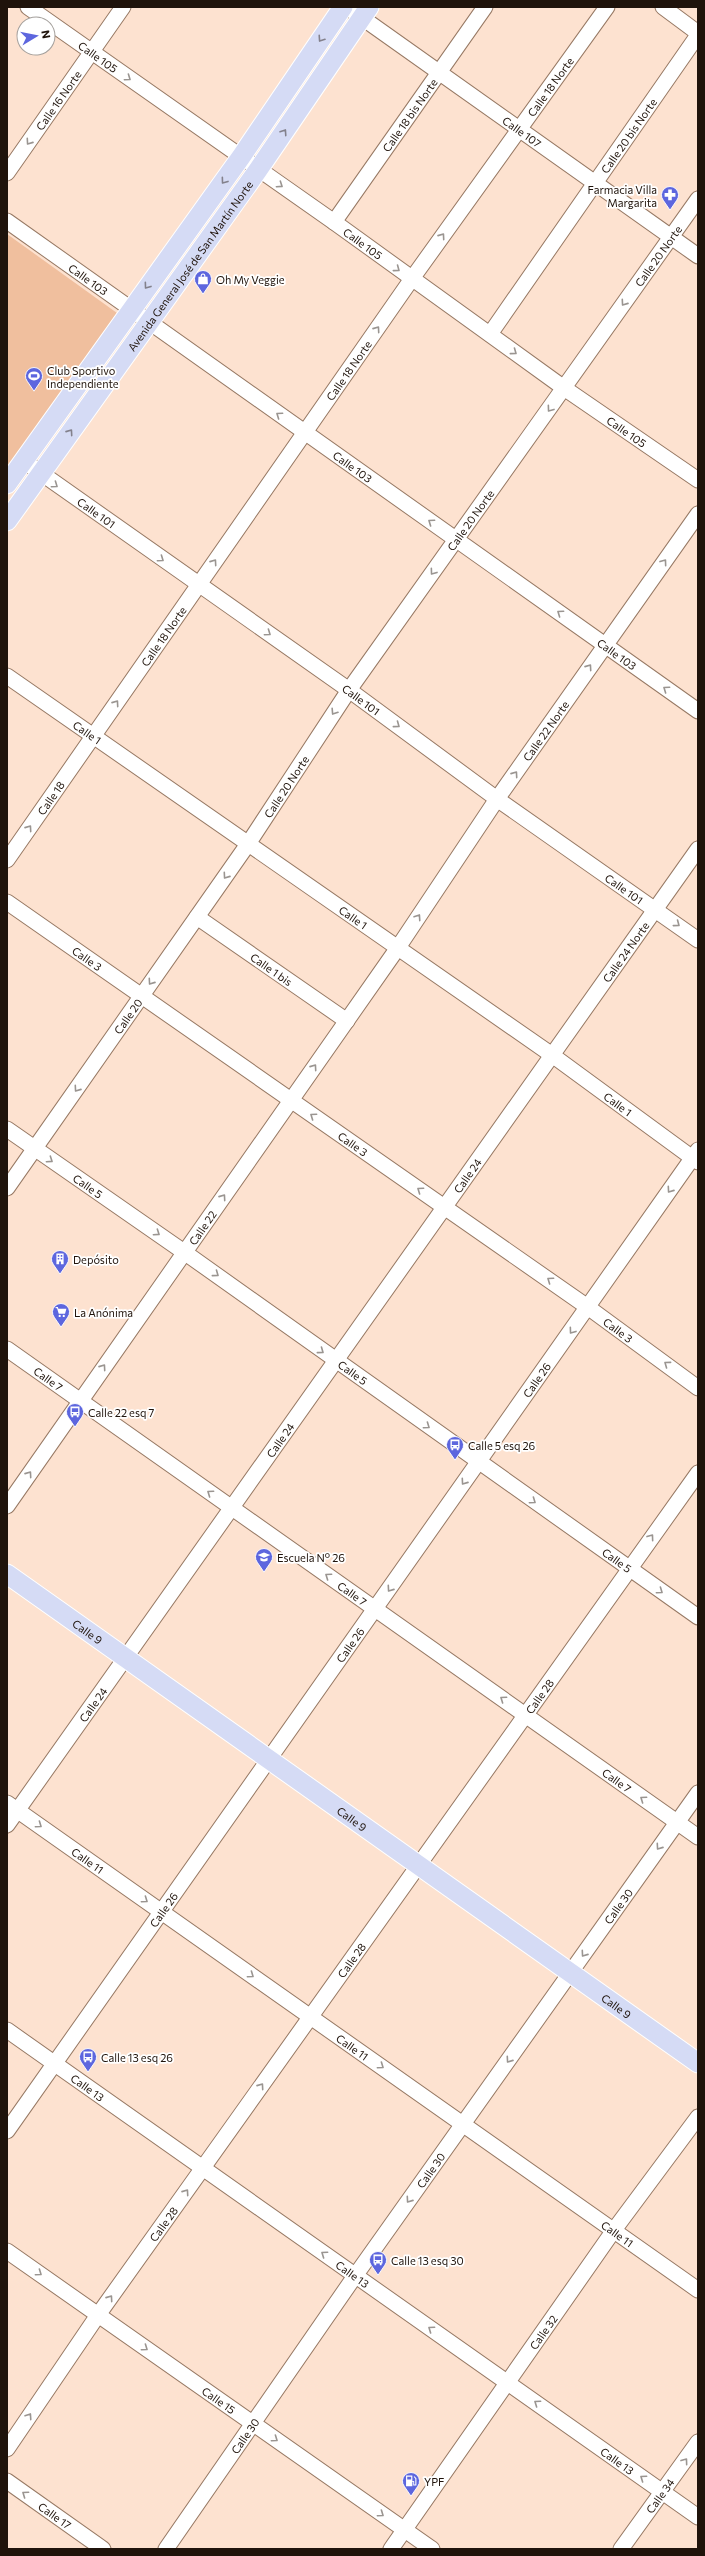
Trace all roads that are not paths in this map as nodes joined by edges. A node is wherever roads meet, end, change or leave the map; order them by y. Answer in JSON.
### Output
{"nodes":[{"id":1,"x":28,"y":7,"type":"edge"},
{"id":2,"x":123,"y":7,"type":"edge"},
{"id":3,"x":343,"y":7,"type":"edge"},
{"id":4,"x":485,"y":7,"type":"edge"},
{"id":5,"x":607,"y":7,"type":"edge"},
{"id":6,"x":663,"y":7,"type":"edge"},
{"id":7,"x":359,"y":10,"type":"edge"},
{"id":8,"x":698,"y":34,"type":"edge"},
{"id":9,"x":91,"y":52,"type":"junction"},
{"id":10,"x":439,"y":72,"type":"junction"},
{"id":11,"x":519,"y":128,"type":"junction"},
{"id":12,"x":241,"y":157,"type":"junction"},
{"id":13,"x":258,"y":170,"type":"junction"},
{"id":14,"x":7,"y":173,"type":"edge"},
{"id":15,"x":595,"y":183,"type":"junction"},
{"id":16,"x":698,"y":199,"type":"edge"},
{"id":17,"x":7,"y":221,"type":"edge"},
{"id":18,"x":334,"y":222,"type":"junction"},
{"id":19,"x":671,"y":236,"type":"junction"},
{"id":20,"x":698,"y":256,"type":"edge"},
{"id":21,"x":412,"y":280,"type":"junction"},
{"id":22,"x":131,"y":309,"type":"junction"},
{"id":23,"x":147,"y":322,"type":"junction"},
{"id":24,"x":490,"y":334,"type":"junction"},
{"id":25,"x":564,"y":388,"type":"junction"},
{"id":26,"x":305,"y":432,"type":"junction"},
{"id":27,"x":24,"y":461,"type":"junction"},
{"id":28,"x":40,"y":475,"type":"junction"},
{"id":29,"x":698,"y":480,"type":"edge"},
{"id":30,"x":7,"y":484,"type":"edge"},
{"id":31,"x":698,"y":514,"type":"edge"},
{"id":32,"x":7,"y":521,"type":"edge"},
{"id":33,"x":456,"y":540,"type":"junction"},
{"id":34,"x":199,"y":585,"type":"junction"},
{"id":35,"x":605,"y":645,"type":"junction"},
{"id":36,"x":7,"y":676,"type":"edge"},
{"id":37,"x":349,"y":690,"type":"junction"},
{"id":38,"x":698,"y":711,"type":"edge"},
{"id":39,"x":94,"y":735,"type":"junction"},
{"id":40,"x":497,"y":799,"type":"junction"},
{"id":41,"x":248,"y":844,"type":"junction"},
{"id":42,"x":698,"y":849,"type":"edge"},
{"id":43,"x":7,"y":860,"type":"edge"},
{"id":44,"x":7,"y":902,"type":"edge"},
{"id":45,"x":656,"y":908,"type":"junction"},
{"id":46,"x":197,"y":917,"type":"junction"},
{"id":47,"x":698,"y":940,"type":"edge"},
{"id":48,"x":397,"y":949,"type":"junction"},
{"id":49,"x":141,"y":997,"type":"junction"},
{"id":50,"x":346,"y":1021,"type":"junction"},
{"id":51,"x":552,"y":1055,"type":"junction"},
{"id":52,"x":291,"y":1100,"type":"junction"},
{"id":53,"x":7,"y":1129,"type":"edge"},
{"id":54,"x":34,"y":1149,"type":"junction"},
{"id":55,"x":696,"y":1156,"type":"edge"},
{"id":56,"x":7,"y":1188,"type":"edge"},
{"id":57,"x":444,"y":1207,"type":"junction"},
{"id":58,"x":184,"y":1252,"type":"junction"},
{"id":59,"x":589,"y":1308,"type":"junction"},
{"id":60,"x":7,"y":1349,"type":"edge"},
{"id":61,"x":336,"y":1361,"type":"junction"},
{"id":62,"x":698,"y":1388,"type":"edge"},
{"id":63,"x":80,"y":1401,"type":"junction"},
{"id":64,"x":478,"y":1462,"type":"junction"},
{"id":65,"x":698,"y":1473,"type":"edge"},
{"id":66,"x":7,"y":1506,"type":"edge"},
{"id":67,"x":232,"y":1509,"type":"junction"},
{"id":68,"x":628,"y":1568,"type":"junction"},
{"id":69,"x":7,"y":1574,"type":"edge"},
{"id":70,"x":376,"y":1610,"type":"junction"},
{"id":71,"x":698,"y":1617,"type":"edge"},
{"id":72,"x":127,"y":1658,"type":"junction"},
{"id":73,"x":526,"y":1716,"type":"junction"},
{"id":74,"x":268,"y":1760,"type":"junction"},
{"id":75,"x":698,"y":1793,"type":"edge"},
{"id":76,"x":12,"y":1807,"type":"edge"},
{"id":77,"x":677,"y":1822,"type":"junction"},
{"id":78,"x":7,"y":1825,"type":"edge"},
{"id":79,"x":698,"y":1837,"type":"edge"},
{"id":80,"x":417,"y":1866,"type":"junction"},
{"id":81,"x":161,"y":1912,"type":"junction"},
{"id":82,"x":570,"y":1973,"type":"junction"},
{"id":83,"x":310,"y":2016,"type":"junction"},
{"id":84,"x":7,"y":2030,"type":"edge"},
{"id":85,"x":54,"y":2063,"type":"junction"},
{"id":86,"x":698,"y":2063,"type":"edge"},
{"id":87,"x":698,"y":2117,"type":"edge"},
{"id":88,"x":463,"y":2124,"type":"junction"},
{"id":89,"x":7,"y":2131,"type":"edge"},
{"id":90,"x":203,"y":2168,"type":"junction"},
{"id":91,"x":614,"y":2230,"type":"junction"},
{"id":92,"x":7,"y":2251,"type":"edge"},
{"id":93,"x":355,"y":2276,"type":"junction"},
{"id":94,"x":698,"y":2290,"type":"edge"},
{"id":95,"x":98,"y":2315,"type":"junction"},
{"id":96,"x":508,"y":2383,"type":"junction"},
{"id":97,"x":253,"y":2424,"type":"junction"},
{"id":98,"x":698,"y":2442,"type":"edge"},
{"id":99,"x":7,"y":2449,"type":"edge"},
{"id":100,"x":7,"y":2481,"type":"edge"},
{"id":101,"x":662,"y":2492,"type":"junction"},
{"id":102,"x":698,"y":2517,"type":"edge"},
{"id":103,"x":405,"y":2530,"type":"junction"},
{"id":104,"x":103,"y":2549,"type":"edge"},
{"id":105,"x":166,"y":2549,"type":"edge"},
{"id":106,"x":391,"y":2549,"type":"edge"},
{"id":107,"x":432,"y":2549,"type":"edge"},
{"id":108,"x":621,"y":2549,"type":"edge"}],
"edges":[{"from":1,"to":9,"type":"street","name":"Calle 105"},
{"from":2,"to":9,"type":"street","name":"Calle 16 Norte"},
{"from":3,"to":12,"type":"main road","name":"Avenida General José de San Martín Norte","one_way":true},
{"from":4,"to":10,"type":"street","name":"Calle 18 bis Norte"},
{"from":5,"to":11,"type":"street","name":"Calle 18 Norte"},
{"from":6,"to":8,"type":"street"},
{"from":7,"to":10,"type":"street","name":"Calle 107"},
{"from":13,"to":7,"type":"main road","name":"Avenida General José de San Martín Norte","one_way":true},
{"from":8,"to":15,"type":"street","name":"Calle 20 bis Norte"},
{"from":9,"to":12,"type":"street","name":"Calle 105","one_way":true},
{"from":9,"to":14,"type":"street","name":"Calle 16 Norte","one_way":true},
{"from":10,"to":11,"type":"street","name":"Calle 107"},
{"from":10,"to":18,"type":"street","name":"Calle 18 bis Norte"},
{"from":11,"to":15,"type":"street","name":"Calle 107"},
{"from":21,"to":11,"type":"street","name":"Calle 18 Norte","one_way":true},
{"from":12,"to":13,"type":"street","name":"Calle 105"},
{"from":12,"to":22,"type":"main road","name":"Avenida General José de San Martín Norte","one_way":true},
{"from":13,"to":18,"type":"street","name":"Calle 105","one_way":true},
{"from":13,"to":23,"type":"main road","name":"Avenida General José de San Martín Norte"},
{"from":15,"to":19,"type":"street","name":"Calle 107"},
{"from":15,"to":24,"type":"street","name":"Calle 20 bis Norte"},
{"from":16,"to":19,"type":"street","name":"Calle 20 Norte"},
{"from":17,"to":22,"type":"street","name":"Calle 103"},
{"from":18,"to":21,"type":"street","name":"Calle 105","one_way":true},
{"from":19,"to":20,"type":"street","name":"Calle 107"},
{"from":19,"to":25,"type":"street","name":"Calle 20 Norte","one_way":true},
{"from":21,"to":24,"type":"street","name":"Calle 105"},
{"from":26,"to":21,"type":"street","name":"Calle 18 Norte","one_way":true},
{"from":22,"to":23,"type":"street","name":"Calle 103"},
{"from":22,"to":27,"type":"main road","name":"Avenida General José de San Martín Norte"},
{"from":26,"to":23,"type":"street","name":"Calle 103","one_way":true},
{"from":28,"to":23,"type":"main road","name":"Avenida General José de San Martín Norte","one_way":true},
{"from":24,"to":25,"type":"street","name":"Calle 105","one_way":true},
{"from":25,"to":29,"type":"street","name":"Calle 105"},
{"from":25,"to":33,"type":"street","name":"Calle 20 Norte","one_way":true},
{"from":33,"to":26,"type":"street","name":"Calle 103","one_way":true},
{"from":34,"to":26,"type":"street","name":"Calle 18 Norte","one_way":true},
{"from":27,"to":28,"type":"street","name":"Calle 101"},
{"from":27,"to":30,"type":"main road","name":"Avenida General José de San Martín Norte"},
{"from":28,"to":32,"type":"main road","name":"Avenida General José de San Martín Norte"},
{"from":28,"to":34,"type":"street","name":"Calle 101","one_way":true},
{"from":35,"to":31,"type":"street","name":"Calle 22 Norte","one_way":true},
{"from":35,"to":33,"type":"street","name":"Calle 103","one_way":true},
{"from":33,"to":37,"type":"street","name":"Calle 20 Norte","one_way":true},
{"from":34,"to":37,"type":"street","name":"Calle 101","one_way":true},
{"from":39,"to":34,"type":"street","name":"Calle 18 Norte","one_way":true},
{"from":38,"to":35,"type":"street","name":"Calle 103","one_way":true},
{"from":40,"to":35,"type":"street","name":"Calle 22 Norte","one_way":true},
{"from":36,"to":39,"type":"street","name":"Calle 1"},
{"from":37,"to":40,"type":"street","name":"Calle 101","one_way":true},
{"from":37,"to":41,"type":"street","name":"Calle 20 Norte","one_way":true},
{"from":39,"to":41,"type":"street","name":"Calle 1"},
{"from":43,"to":39,"type":"street","name":"Calle 18","one_way":true},
{"from":40,"to":45,"type":"street","name":"Calle 101"},
{"from":48,"to":40,"type":"street","name":"Calle 22 Norte","one_way":true},
{"from":41,"to":46,"type":"street","name":"Calle 20","one_way":true},
{"from":41,"to":48,"type":"street","name":"Calle 1"},
{"from":42,"to":45,"type":"street","name":"Calle 24 Norte"},
{"from":44,"to":49,"type":"street","name":"Calle 3"},
{"from":45,"to":47,"type":"street","name":"Calle 101","one_way":true},
{"from":45,"to":51,"type":"street","name":"Calle 24 Norte"},
{"from":46,"to":49,"type":"street","name":"Calle 20","one_way":true},
{"from":46,"to":50,"type":"street","name":"Calle 1 bis"},
{"from":48,"to":50,"type":"street","name":"Calle 22"},
{"from":48,"to":51,"type":"street","name":"Calle 1"},
{"from":49,"to":52,"type":"street","name":"Calle 3"},
{"from":49,"to":54,"type":"street","name":"Calle 20","one_way":true},
{"from":52,"to":50,"type":"street","name":"Calle 22","one_way":true},
{"from":51,"to":55,"type":"street","name":"Calle 1"},
{"from":51,"to":57,"type":"street","name":"Calle 24"},
{"from":57,"to":52,"type":"street","name":"Calle 3","one_way":true},
{"from":58,"to":52,"type":"street","name":"Calle 22","one_way":true},
{"from":53,"to":54,"type":"street","name":"Calle 5"},
{"from":54,"to":56,"type":"street","name":"Calle 20"},
{"from":54,"to":58,"type":"street","name":"Calle 5","one_way":true},
{"from":55,"to":59,"type":"street","name":"Calle 26","one_way":true},
{"from":59,"to":57,"type":"street","name":"Calle 3","one_way":true},
{"from":57,"to":61,"type":"street","name":"Calle 24"},
{"from":58,"to":61,"type":"street","name":"Calle 5","one_way":true},
{"from":63,"to":58,"type":"street","name":"Calle 22","one_way":true},
{"from":62,"to":59,"type":"street","name":"Calle 3","one_way":true},
{"from":59,"to":64,"type":"street","name":"Calle 26","one_way":true},
{"from":60,"to":63,"type":"street","name":"Calle 7"},
{"from":61,"to":64,"type":"street","name":"Calle 5","one_way":true},
{"from":61,"to":67,"type":"street","name":"Calle 24"},
{"from":66,"to":63,"type":"street","name":"Calle 22","one_way":true},
{"from":67,"to":63,"type":"street","name":"Calle 7","one_way":true},
{"from":64,"to":68,"type":"street","name":"Calle 5","one_way":true},
{"from":64,"to":70,"type":"street","name":"Calle 26","one_way":true},
{"from":68,"to":65,"type":"street","name":"Calle 28","one_way":true},
{"from":70,"to":67,"type":"street","name":"Calle 7","one_way":true},
{"from":67,"to":72,"type":"street","name":"Calle 24"},
{"from":68,"to":71,"type":"street","name":"Calle 5","one_way":true},
{"from":68,"to":73,"type":"street","name":"Calle 28"},
{"from":69,"to":72,"type":"main road","name":"Calle 9"},
{"from":73,"to":70,"type":"street","name":"Calle 7","one_way":true},
{"from":70,"to":74,"type":"street","name":"Calle 26"},
{"from":72,"to":74,"type":"main road","name":"Calle 9"},
{"from":72,"to":76,"type":"street","name":"Calle 24"},
{"from":77,"to":73,"type":"street","name":"Calle 7","one_way":true},
{"from":73,"to":80,"type":"street","name":"Calle 28"},
{"from":74,"to":80,"type":"main road","name":"Calle 9"},
{"from":74,"to":81,"type":"street","name":"Calle 26"},
{"from":75,"to":77,"type":"street","name":"Calle 30"},
{"from":76,"to":78,"type":"street","name":"Calle 24"},
{"from":76,"to":81,"type":"street","name":"Calle 11","one_way":true},
{"from":77,"to":79,"type":"street","name":"Calle 7"},
{"from":77,"to":82,"type":"street","name":"Calle 30","one_way":true},
{"from":80,"to":82,"type":"main road","name":"Calle 9"},
{"from":80,"to":83,"type":"street","name":"Calle 28"},
{"from":81,"to":83,"type":"street","name":"Calle 11","one_way":true},
{"from":81,"to":85,"type":"street","name":"Calle 26"},
{"from":82,"to":86,"type":"main road","name":"Calle 9"},
{"from":82,"to":88,"type":"street","name":"Calle 30","one_way":true},
{"from":83,"to":88,"type":"street","name":"Calle 11","one_way":true},
{"from":90,"to":83,"type":"street","name":"Calle 28","one_way":true},
{"from":84,"to":85,"type":"street","name":"Calle 13"},
{"from":85,"to":89,"type":"street","name":"Calle 26"},
{"from":85,"to":90,"type":"street","name":"Calle 13"},
{"from":87,"to":91,"type":"street","name":"Calle 32"},
{"from":88,"to":91,"type":"street","name":"Calle 11"},
{"from":88,"to":93,"type":"street","name":"Calle 30","one_way":true},
{"from":93,"to":90,"type":"street","name":"Calle 13","one_way":true},
{"from":95,"to":90,"type":"street","name":"Calle 28","one_way":true},
{"from":91,"to":94,"type":"street","name":"Calle 11"},
{"from":91,"to":96,"type":"street","name":"Calle 32"},
{"from":92,"to":95,"type":"street","name":"Calle 15","one_way":true},
{"from":96,"to":93,"type":"street","name":"Calle 13","one_way":true},
{"from":93,"to":97,"type":"street","name":"Calle 30"},
{"from":95,"to":97,"type":"street","name":"Calle 15","one_way":true},
{"from":99,"to":95,"type":"street","name":"Calle 28","one_way":true},
{"from":101,"to":96,"type":"street","name":"Calle 13","one_way":true},
{"from":96,"to":103,"type":"street","name":"Calle 32"},
{"from":97,"to":103,"type":"street","name":"Calle 15","one_way":true},
{"from":97,"to":105,"type":"street","name":"Calle 30"},
{"from":101,"to":98,"type":"street","name":"Calle 34","one_way":true},
{"from":104,"to":100,"type":"street","name":"Calle 17","one_way":true},
{"from":101,"to":102,"type":"street","name":"Calle 13"},
{"from":101,"to":108,"type":"street","name":"Calle 34"},
{"from":103,"to":106,"type":"street","name":"Calle 32"},
{"from":103,"to":107,"type":"street","name":"Calle 15"}]}
